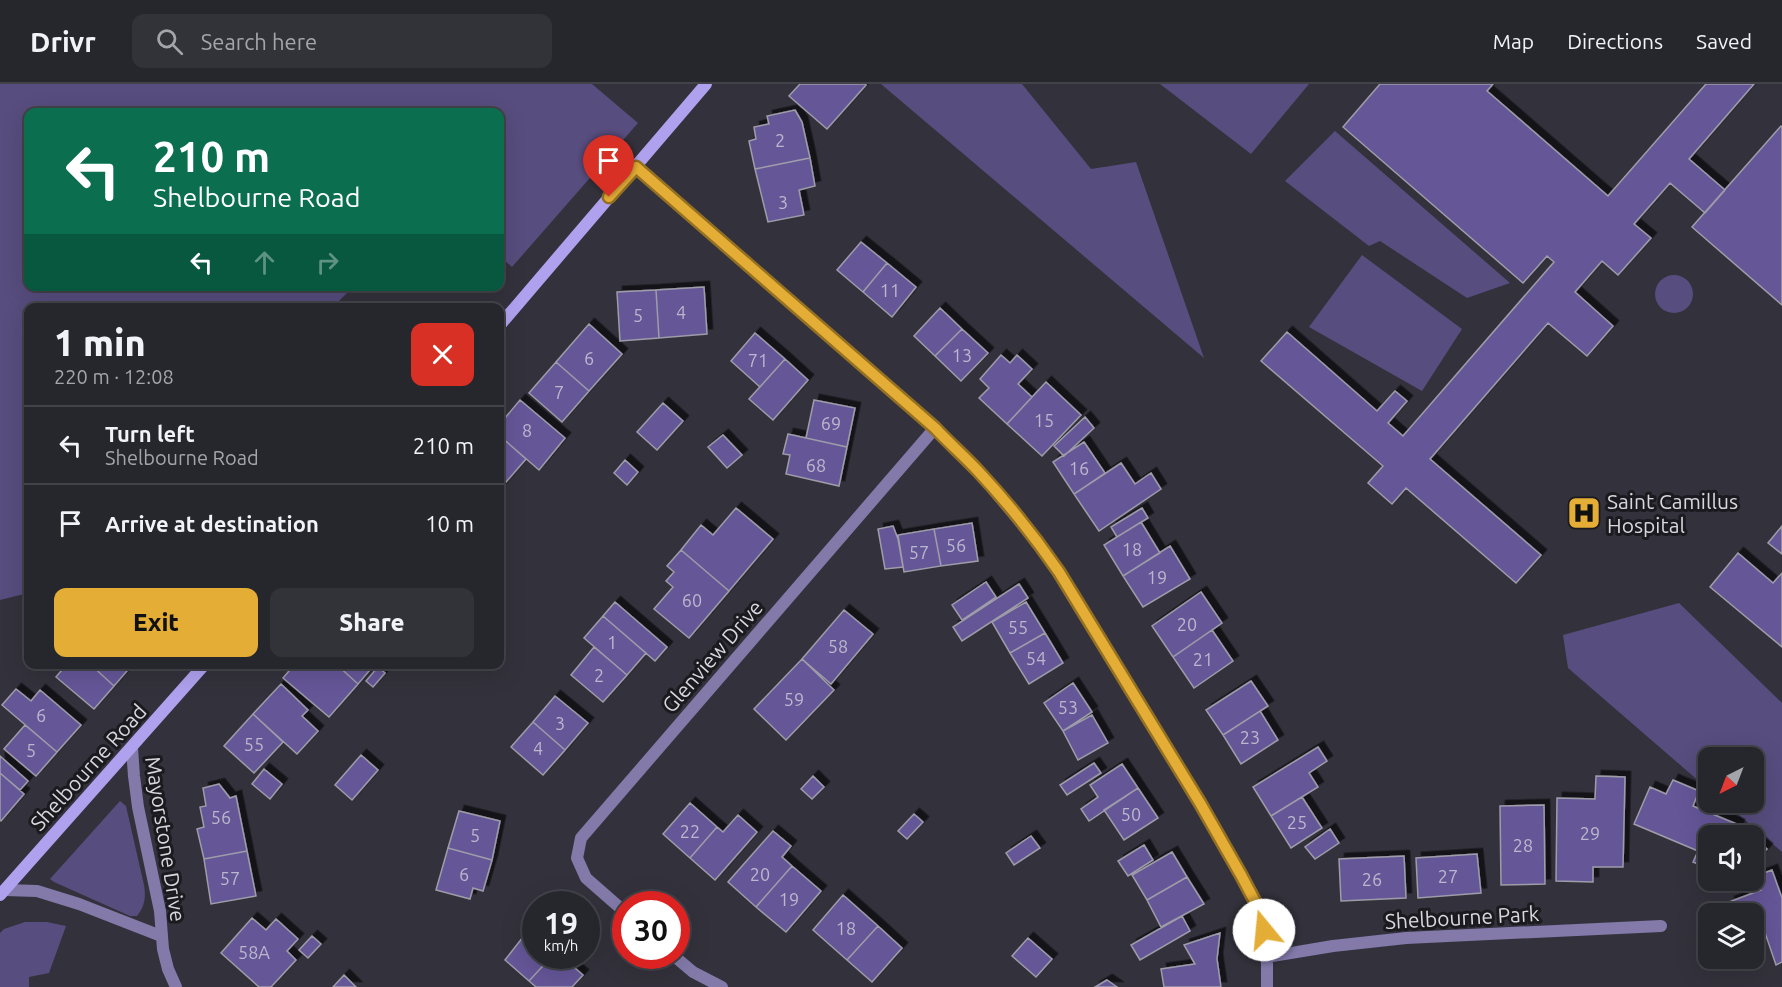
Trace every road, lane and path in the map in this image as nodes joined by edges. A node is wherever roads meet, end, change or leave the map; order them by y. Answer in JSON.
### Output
{"nodes":[{"id":1,"x":706,"y":84,"type":"edge"},
{"id":2,"x":636,"y":167,"type":"junction"},
{"id":3,"x":504,"y":320,"type":"edge"},
{"id":4,"x":935,"y":428,"type":"junction"},
{"id":5,"x":201,"y":669,"type":"edge"},
{"id":6,"x":132,"y":748,"type":"junction"},
{"id":7,"x":2,"y":893,"type":"edge"},
{"id":8,"x":612,"y":901,"type":"edge"},
{"id":9,"x":1661,"y":926,"type":"dead end"},
{"id":10,"x":161,"y":936,"type":"junction"},
{"id":11,"x":1267,"y":957,"type":"junction"},
{"id":12,"x":689,"y":969,"type":"edge"},
{"id":13,"x":176,"y":987,"type":"edge"},
{"id":14,"x":722,"y":987,"type":"edge"},
{"id":15,"x":1267,"y":987,"type":"edge"}],
"edges":[{"from":1,"to":2,"type":"main road"},
{"from":2,"to":3,"type":"main road"},
{"from":2,"to":4,"type":"street"},
{"from":4,"to":8,"type":"street","name":"Glenview Drive"},
{"from":4,"to":11,"type":"street"},
{"from":5,"to":6,"type":"main road","name":"Shelbourne Road"},
{"from":6,"to":7,"type":"main road","name":"Shelbourne Road"},
{"from":6,"to":10,"type":"street","name":"Mayorstone Drive"},
{"from":7,"to":10,"type":"street","name":"Mayorstone Drive"},
{"from":9,"to":11,"type":"street","name":"Shelbourne Park"},
{"from":10,"to":13,"type":"street","name":"Mayorstone Drive"},
{"from":11,"to":15,"type":"street"},
{"from":12,"to":14,"type":"street"}]}
